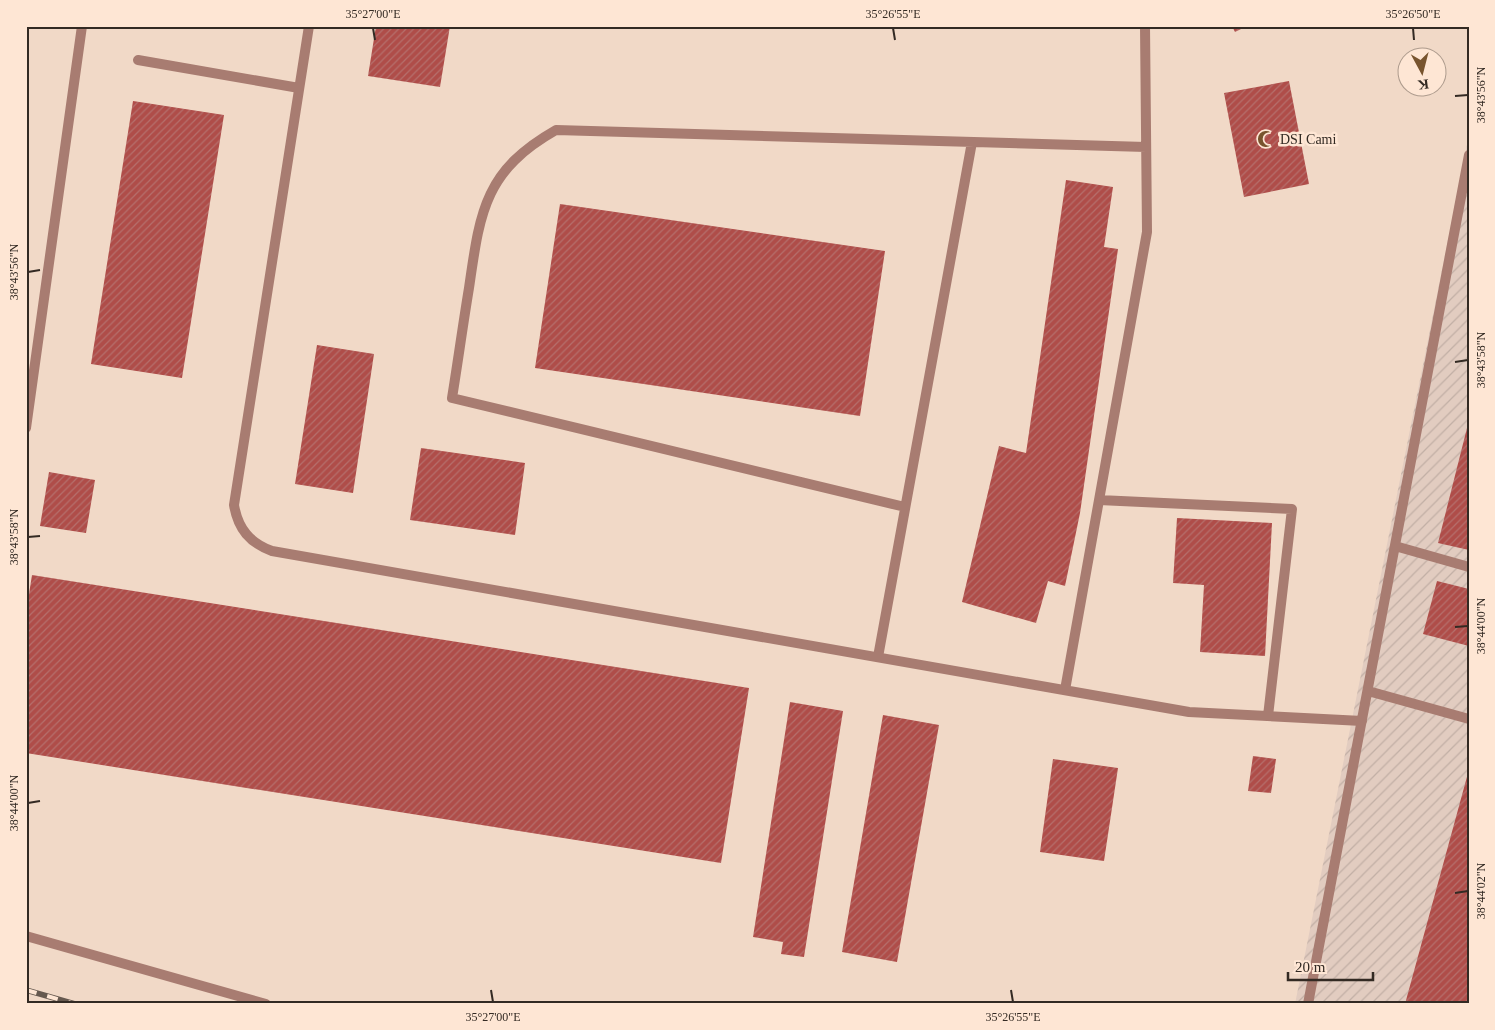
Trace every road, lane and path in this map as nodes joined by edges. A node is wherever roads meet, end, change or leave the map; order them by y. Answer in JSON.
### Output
{"nodes":[{"id":1,"x":82,"y":26,"type":"edge"},
{"id":2,"x":309,"y":26,"type":"edge"},
{"id":3,"x":1145,"y":26,"type":"edge"},
{"id":4,"x":138,"y":60,"type":"dead end"},
{"id":5,"x":299,"y":88,"type":"junction"},
{"id":6,"x":972,"y":142,"type":"junction"},
{"id":7,"x":1146,"y":147,"type":"junction"},
{"id":8,"x":1469,"y":155,"type":"edge"},
{"id":9,"x":26,"y":428,"type":"edge"},
{"id":10,"x":1099,"y":500,"type":"junction"},
{"id":11,"x":905,"y":507,"type":"junction"},
{"id":12,"x":1395,"y":546,"type":"junction"},
{"id":13,"x":1469,"y":567,"type":"edge"},
{"id":14,"x":878,"y":657,"type":"junction"},
{"id":15,"x":1065,"y":690,"type":"junction"},
{"id":16,"x":1368,"y":691,"type":"junction"},
{"id":17,"x":1268,"y":716,"type":"junction"},
{"id":18,"x":1469,"y":719,"type":"edge"},
{"id":19,"x":1362,"y":721,"type":"junction"},
{"id":20,"x":26,"y":936,"type":"edge"},
{"id":21,"x":266,"y":1004,"type":"edge"},
{"id":22,"x":1308,"y":1004,"type":"edge"}],
"edges":[{"from":1,"to":9,"type":"street"},
{"from":2,"to":5,"type":"street"},
{"from":3,"to":7,"type":"street"},
{"from":4,"to":5,"type":"street"},
{"from":5,"to":14,"type":"street"},
{"from":6,"to":7,"type":"street"},
{"from":6,"to":11,"type":"street"},
{"from":6,"to":11,"type":"street"},
{"from":7,"to":10,"type":"street"},
{"from":8,"to":12,"type":"street"},
{"from":10,"to":15,"type":"street"},
{"from":10,"to":17,"type":"street"},
{"from":11,"to":14,"type":"street"},
{"from":12,"to":13,"type":"street"},
{"from":12,"to":16,"type":"street"},
{"from":14,"to":15,"type":"street"},
{"from":15,"to":17,"type":"street"},
{"from":16,"to":18,"type":"street"},
{"from":16,"to":19,"type":"street"},
{"from":17,"to":19,"type":"street"},
{"from":19,"to":22,"type":"street"},
{"from":20,"to":21,"type":"street"}]}
